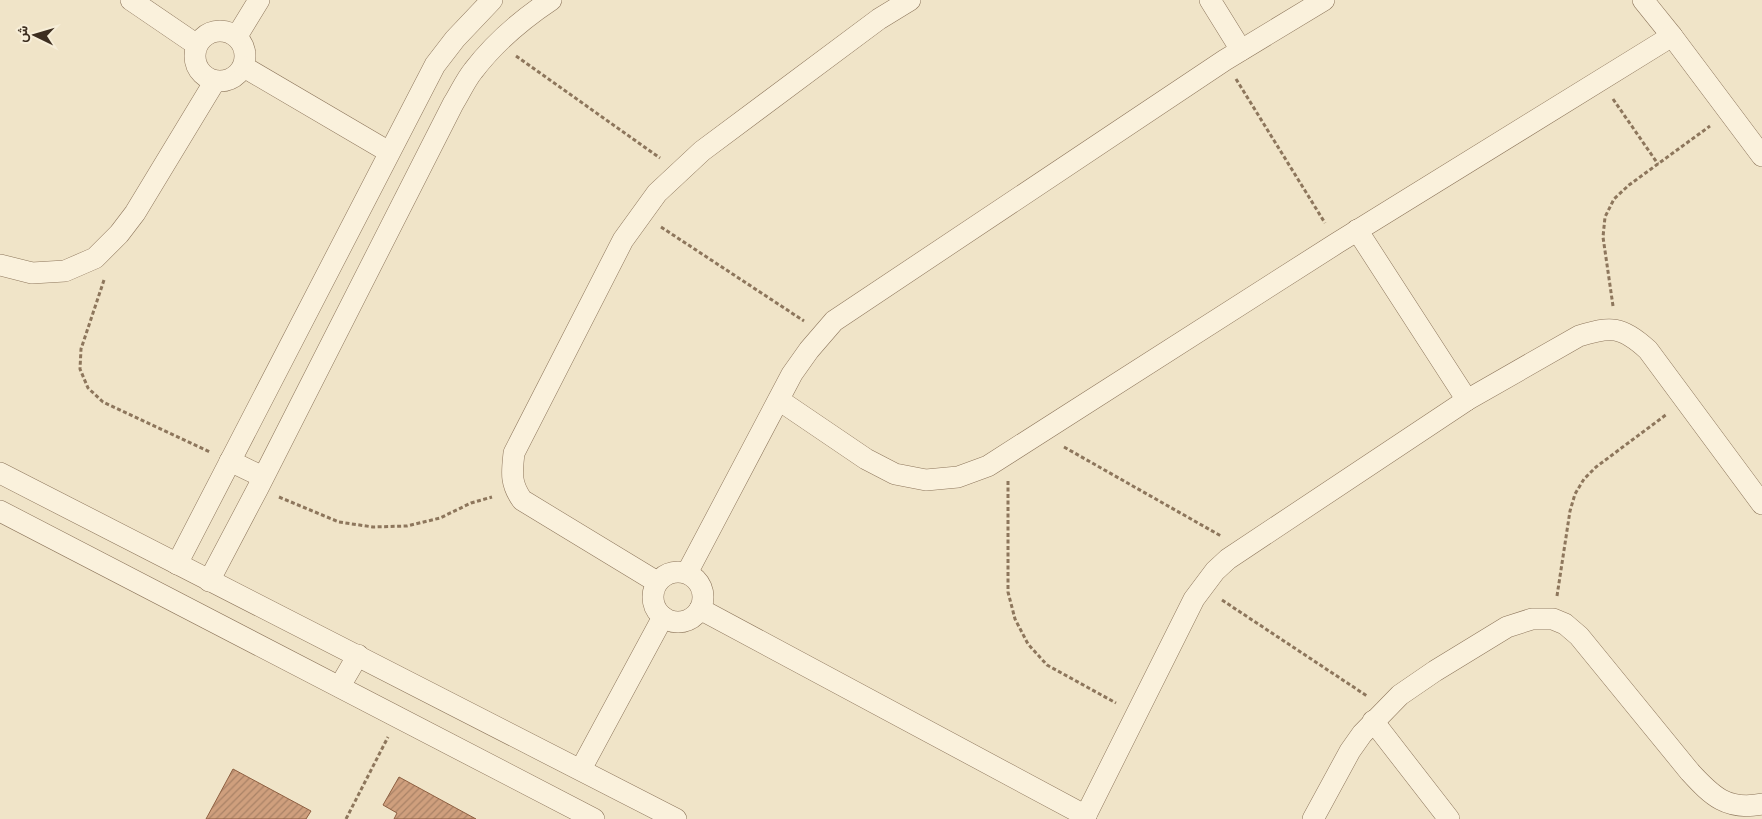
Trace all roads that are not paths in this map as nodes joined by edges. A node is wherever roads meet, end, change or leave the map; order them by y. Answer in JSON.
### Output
{"nodes":[{"id":1,"x":131,"y":0,"type":"edge"},
{"id":2,"x":259,"y":0,"type":"edge"},
{"id":3,"x":492,"y":0,"type":"edge"},
{"id":4,"x":551,"y":0,"type":"edge"},
{"id":5,"x":910,"y":0,"type":"edge"},
{"id":6,"x":1210,"y":0,"type":"edge"},
{"id":7,"x":1324,"y":0,"type":"edge"},
{"id":8,"x":1643,"y":0,"type":"edge"},
{"id":9,"x":237,"y":36,"type":"junction"},
{"id":10,"x":1672,"y":36,"type":"junction"},
{"id":11,"x":197,"y":45,"type":"junction"},
{"id":12,"x":1233,"y":55,"type":"junction"},
{"id":13,"x":244,"y":67,"type":"junction"},
{"id":14,"x":215,"y":81,"type":"junction"},
{"id":15,"x":389,"y":152,"type":"junction"},
{"id":16,"x":1762,"y":156,"type":"edge"},
{"id":17,"x":1357,"y":230,"type":"junction"},
{"id":18,"x":0,"y":265,"type":"edge"},
{"id":19,"x":779,"y":400,"type":"junction"},
{"id":20,"x":1467,"y":400,"type":"junction"},
{"id":21,"x":230,"y":460,"type":"junction"},
{"id":22,"x":0,"y":473,"type":"edge"},
{"id":23,"x":260,"y":482,"type":"junction"},
{"id":24,"x":1762,"y":504,"type":"edge"},
{"id":25,"x":64,"y":506,"type":"junction"},
{"id":26,"x":0,"y":511,"type":"edge"},
{"id":27,"x":49,"y":537,"type":"junction"},
{"id":28,"x":177,"y":564,"type":"junction"},
{"id":29,"x":686,"y":573,"type":"junction"},
{"id":30,"x":209,"y":580,"type":"junction"},
{"id":31,"x":658,"y":582,"type":"junction"},
{"id":32,"x":700,"y":609,"type":"junction"},
{"id":33,"x":663,"y":617,"type":"junction"},
{"id":34,"x":358,"y":655,"type":"junction"},
{"id":35,"x":340,"y":686,"type":"junction"},
{"id":36,"x":1379,"y":715,"type":"junction"},
{"id":37,"x":581,"y":769,"type":"junction"},
{"id":38,"x":1762,"y":804,"type":"edge"},
{"id":39,"x":1085,"y":817,"type":"edge"},
{"id":40,"x":594,"y":819,"type":"edge"},
{"id":41,"x":676,"y":819,"type":"edge"},
{"id":42,"x":1313,"y":819,"type":"edge"},
{"id":43,"x":1449,"y":819,"type":"edge"}],
"edges":[{"from":1,"to":11,"type":"street"},
{"from":2,"to":9,"type":"street"},
{"from":3,"to":15,"type":"street"},
{"from":4,"to":23,"type":"street"},
{"from":5,"to":31,"type":"street"},
{"from":6,"to":12,"type":"street"},
{"from":7,"to":12,"type":"street"},
{"from":8,"to":10,"type":"street"},
{"from":9,"to":11,"type":"street"},
{"from":9,"to":13,"type":"street"},
{"from":10,"to":16,"type":"street"},
{"from":10,"to":17,"type":"street"},
{"from":11,"to":14,"type":"street"},
{"from":12,"to":19,"type":"street"},
{"from":13,"to":14,"type":"street"},
{"from":13,"to":15,"type":"street"},
{"from":14,"to":18,"type":"street"},
{"from":15,"to":21,"type":"street"},
{"from":17,"to":19,"type":"street"},
{"from":17,"to":20,"type":"street"},
{"from":19,"to":29,"type":"street"},
{"from":20,"to":24,"type":"street"},
{"from":20,"to":39,"type":"street"},
{"from":21,"to":23,"type":"street"},
{"from":21,"to":28,"type":"street"},
{"from":22,"to":25,"type":"street"},
{"from":23,"to":30,"type":"street"},
{"from":25,"to":27,"type":"street"},
{"from":25,"to":28,"type":"street"},
{"from":26,"to":27,"type":"street"},
{"from":27,"to":35,"type":"street"},
{"from":28,"to":30,"type":"street"},
{"from":29,"to":31,"type":"street"},
{"from":29,"to":32,"type":"street"},
{"from":30,"to":34,"type":"street"},
{"from":31,"to":33,"type":"street"},
{"from":32,"to":33,"type":"street"},
{"from":32,"to":39,"type":"street"},
{"from":33,"to":37,"type":"street"},
{"from":34,"to":35,"type":"street"},
{"from":34,"to":37,"type":"street"},
{"from":35,"to":40,"type":"street"},
{"from":36,"to":38,"type":"street"},
{"from":36,"to":42,"type":"street"},
{"from":36,"to":43,"type":"street"},
{"from":37,"to":41,"type":"street"}]}
